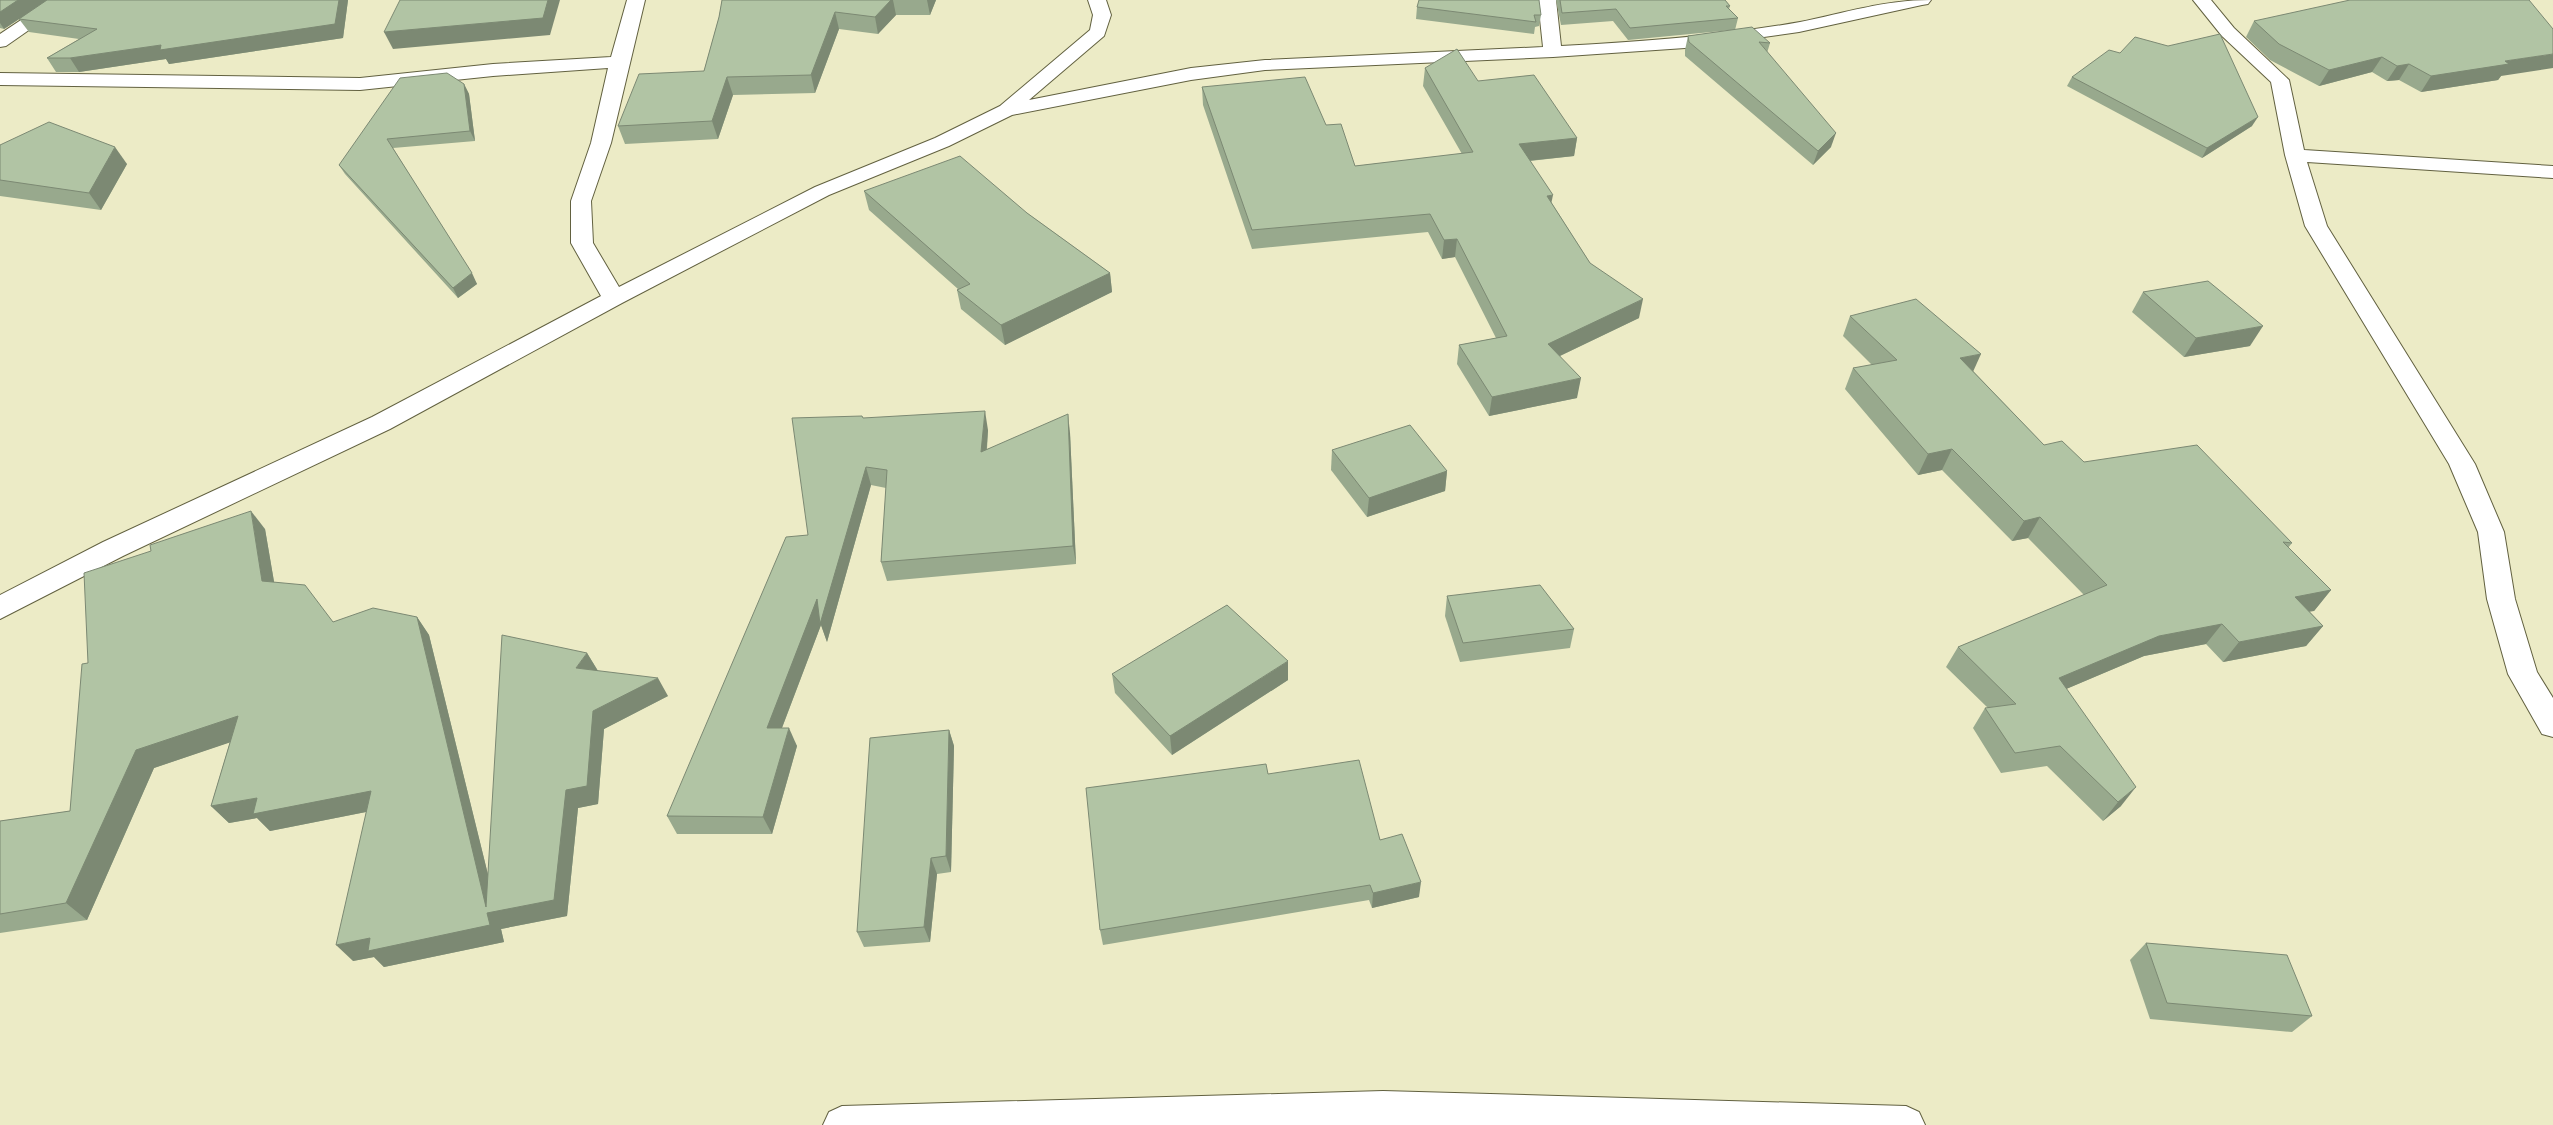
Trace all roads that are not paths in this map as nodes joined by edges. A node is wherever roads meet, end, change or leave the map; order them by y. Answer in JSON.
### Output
{"nodes":[{"id":1,"x":63,"y":0,"type":"edge"},
{"id":2,"x":636,"y":0,"type":"edge"},
{"id":3,"x":1097,"y":0,"type":"edge"},
{"id":4,"x":1548,"y":0,"type":"edge"},
{"id":5,"x":1922,"y":0,"type":"edge"},
{"id":6,"x":2202,"y":0,"type":"edge"},
{"id":7,"x":0,"y":42,"type":"edge"},
{"id":8,"x":1553,"y":52,"type":"junction"},
{"id":9,"x":619,"y":62,"type":"junction"},
{"id":10,"x":0,"y":79,"type":"edge"},
{"id":11,"x":1006,"y":110,"type":"junction"},
{"id":12,"x":2295,"y":155,"type":"junction"},
{"id":13,"x":2553,"y":172,"type":"edge"},
{"id":14,"x":614,"y":298,"type":"junction"},
{"id":15,"x":0,"y":608,"type":"edge"},
{"id":16,"x":2553,"y":725,"type":"edge"},
{"id":17,"x":842,"y":1125,"type":"edge"},
{"id":18,"x":1906,"y":1125,"type":"edge"}],
"edges":[{"from":1,"to":7,"type":"street"},
{"from":2,"to":9,"type":"street"},
{"from":3,"to":11,"type":"street"},
{"from":4,"to":8,"type":"street"},
{"from":5,"to":8,"type":"street"},
{"from":6,"to":12,"type":"street"},
{"from":8,"to":11,"type":"street"},
{"from":9,"to":10,"type":"street"},
{"from":9,"to":14,"type":"street"},
{"from":11,"to":14,"type":"street"},
{"from":12,"to":13,"type":"street"},
{"from":12,"to":16,"type":"street"},
{"from":14,"to":15,"type":"street"},
{"from":17,"to":18,"type":"street"}]}
